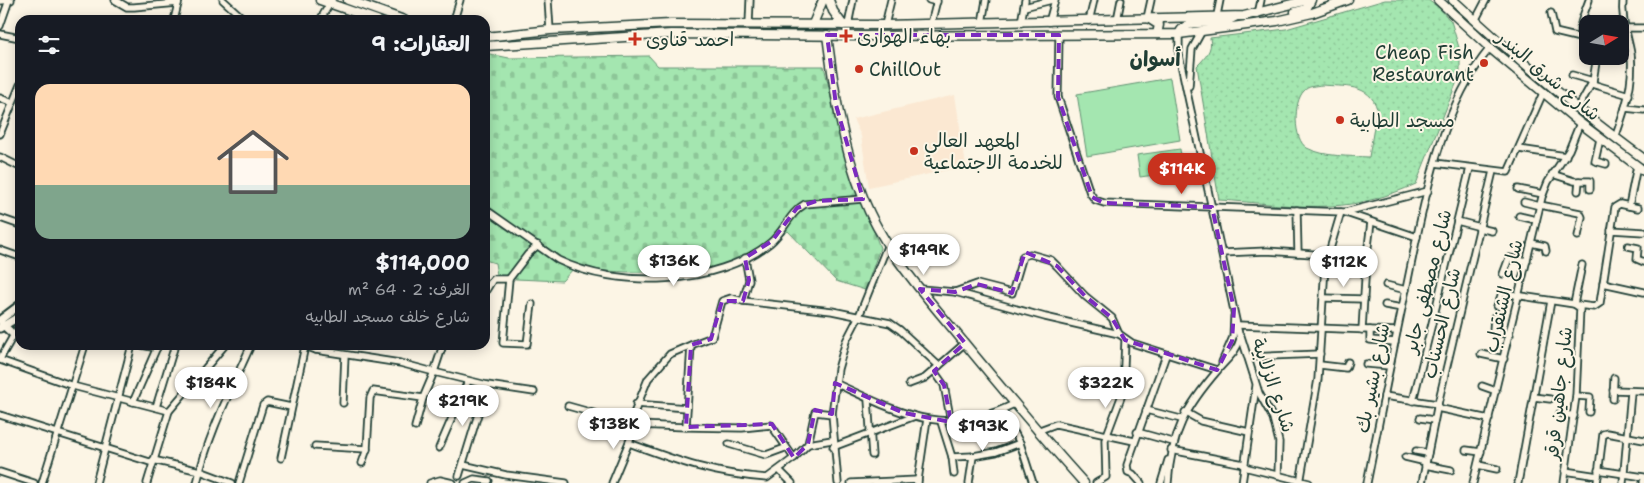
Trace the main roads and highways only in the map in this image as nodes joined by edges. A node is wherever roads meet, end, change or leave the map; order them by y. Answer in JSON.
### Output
{"nodes":[{"id":1,"x":320,"y":0,"type":"edge"},
{"id":2,"x":348,"y":0,"type":"edge"},
{"id":3,"x":823,"y":0,"type":"edge"},
{"id":4,"x":829,"y":0,"type":"edge"},
{"id":5,"x":1306,"y":0,"type":"edge"},
{"id":6,"x":1348,"y":0,"type":"edge"},
{"id":7,"x":1438,"y":0,"type":"edge"},
{"id":8,"x":1453,"y":0,"type":"edge"},
{"id":9,"x":331,"y":2,"type":"edge"},
{"id":10,"x":364,"y":15,"type":"edge"},
{"id":11,"x":390,"y":15,"type":"edge"},
{"id":12,"x":1237,"y":16,"type":"junction"},
{"id":13,"x":1147,"y":18,"type":"junction"},
{"id":14,"x":1266,"y":23,"type":"junction"},
{"id":15,"x":813,"y":24,"type":"junction"},
{"id":16,"x":846,"y":25,"type":"junction"},
{"id":17,"x":550,"y":30,"type":"junction"},
{"id":18,"x":534,"y":32,"type":"junction"},
{"id":19,"x":1157,"y":34,"type":"junction"},
{"id":20,"x":1179,"y":34,"type":"junction"},
{"id":21,"x":827,"y":35,"type":"junction"},
{"id":22,"x":490,"y":36,"type":"edge"},
{"id":23,"x":550,"y":42,"type":"junction"},
{"id":24,"x":536,"y":43,"type":"junction"},
{"id":25,"x":490,"y":46,"type":"edge"},
{"id":26,"x":1644,"y":159,"type":"edge"},
{"id":27,"x":1644,"y":171,"type":"edge"},
{"id":28,"x":1084,"y":483,"type":"edge"}],
"edges":[{"from":1,"to":9,"type":"main road"},
{"from":2,"to":11,"type":"main road"},
{"from":3,"to":15,"type":"main road"},
{"from":4,"to":16,"type":"main road"},
{"from":5,"to":12,"type":"main road"},
{"from":5,"to":14,"type":"main road"},
{"from":6,"to":14,"type":"main road"},
{"from":7,"to":27,"type":"main road","name":"شارع شرق البندر"},
{"from":8,"to":26,"type":"main road","name":"شارع شرق البندر"},
{"from":9,"to":10,"type":"main road"},
{"from":12,"to":13,"type":"main road"},
{"from":12,"to":20,"type":"main road"},
{"from":13,"to":16,"type":"main road"},
{"from":13,"to":19,"type":"main road"},
{"from":14,"to":20,"type":"main road"},
{"from":15,"to":16,"type":"main road"},
{"from":15,"to":17,"type":"main road"},
{"from":17,"to":18,"type":"main road"},
{"from":17,"to":23,"type":"main road"},
{"from":18,"to":22,"type":"main road"},
{"from":18,"to":24,"type":"main road"},
{"from":19,"to":20,"type":"main road"},
{"from":19,"to":21,"type":"main road"},
{"from":21,"to":23,"type":"main road"},
{"from":21,"to":28,"type":"main road"},
{"from":23,"to":24,"type":"main road"},
{"from":24,"to":25,"type":"main road"}]}
